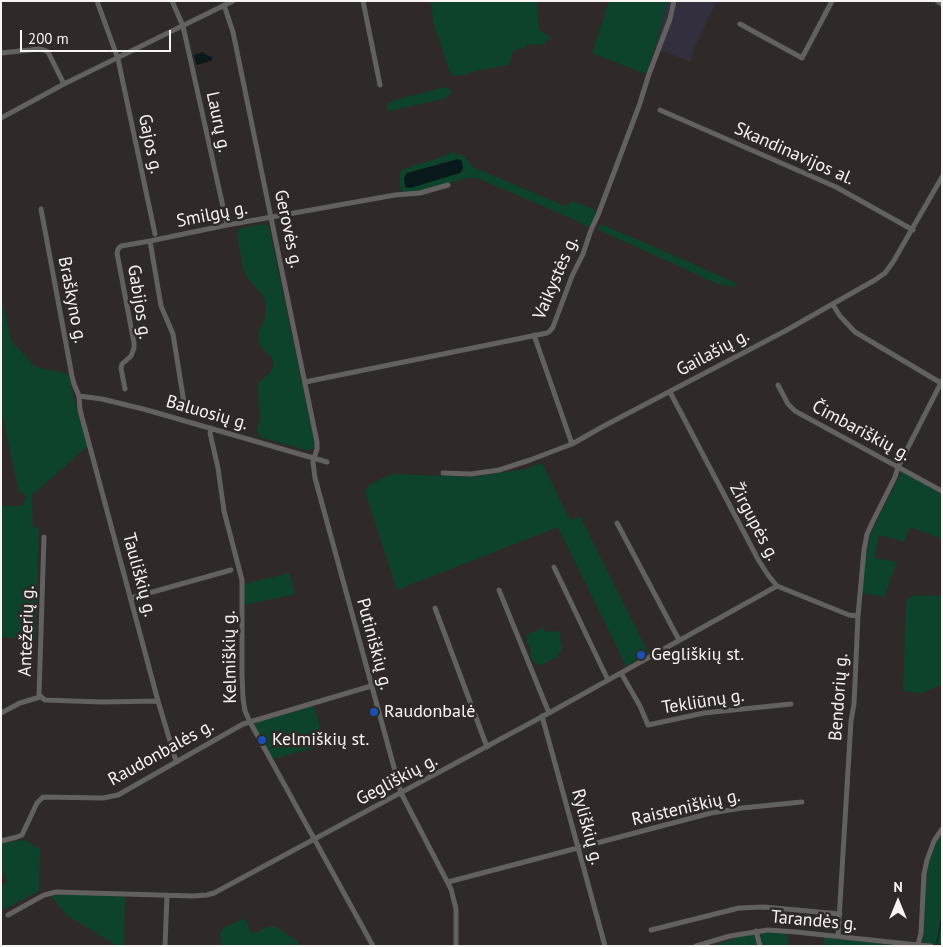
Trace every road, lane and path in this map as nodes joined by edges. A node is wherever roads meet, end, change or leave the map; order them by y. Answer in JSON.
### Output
{"nodes":[{"id":1,"x":97,"y":1,"type":"edge"},
{"id":2,"x":172,"y":1,"type":"edge"},
{"id":3,"x":233,"y":1,"type":"edge"},
{"id":4,"x":363,"y":1,"type":"edge"},
{"id":5,"x":674,"y":1,"type":"edge"},
{"id":6,"x":832,"y":1,"type":"edge"},
{"id":7,"x":937,"y":1,"type":"edge"},
{"id":8,"x":224,"y":4,"type":"edge"},
{"id":9,"x":942,"y":4,"type":"edge"},
{"id":10,"x":740,"y":24,"type":"dead end"},
{"id":11,"x":183,"y":26,"type":"junction"},
{"id":12,"x":1,"y":53,"type":"edge"},
{"id":13,"x":118,"y":58,"type":"junction"},
{"id":14,"x":64,"y":84,"type":"junction"},
{"id":15,"x":380,"y":85,"type":"dead end"},
{"id":16,"x":660,"y":110,"type":"dead end"},
{"id":17,"x":1,"y":118,"type":"edge"},
{"id":18,"x":942,"y":177,"type":"edge"},
{"id":19,"x":448,"y":185,"type":"dead end"},
{"id":20,"x":40,"y":209,"type":"dead end"},
{"id":21,"x":271,"y":218,"type":"junction"},
{"id":22,"x":227,"y":225,"type":"junction"},
{"id":23,"x":912,"y":230,"type":"junction"},
{"id":24,"x":155,"y":234,"type":"dead end"},
{"id":25,"x":150,"y":241,"type":"junction"},
{"id":26,"x":833,"y":304,"type":"junction"},
{"id":27,"x":534,"y":335,"type":"junction"},
{"id":28,"x":305,"y":382,"type":"junction"},
{"id":29,"x":941,"y":382,"type":"edge"},
{"id":30,"x":778,"y":385,"type":"dead end"},
{"id":31,"x":125,"y":389,"type":"dead end"},
{"id":32,"x":670,"y":392,"type":"junction"},
{"id":33,"x":79,"y":396,"type":"junction"},
{"id":34,"x":186,"y":409,"type":"dead end"},
{"id":35,"x":211,"y":428,"type":"junction"},
{"id":36,"x":572,"y":444,"type":"junction"},
{"id":37,"x":314,"y":458,"type":"junction"},
{"id":38,"x":327,"y":462,"type":"dead end"},
{"id":39,"x":898,"y":467,"type":"junction"},
{"id":40,"x":443,"y":473,"type":"dead end"},
{"id":41,"x":942,"y":492,"type":"edge"},
{"id":42,"x":617,"y":523,"type":"dead end"},
{"id":43,"x":44,"y":536,"type":"dead end"},
{"id":44,"x":554,"y":567,"type":"dead end"},
{"id":45,"x":231,"y":570,"type":"dead end"},
{"id":46,"x":777,"y":586,"type":"junction"},
{"id":47,"x":499,"y":590,"type":"dead end"},
{"id":48,"x":131,"y":598,"type":"junction"},
{"id":49,"x":435,"y":608,"type":"dead end"},
{"id":50,"x":858,"y":616,"type":"junction"},
{"id":51,"x":679,"y":640,"type":"junction"},
{"id":52,"x":621,"y":673,"type":"junction"},
{"id":53,"x":608,"y":680,"type":"junction"},
{"id":54,"x":371,"y":686,"type":"junction"},
{"id":55,"x":40,"y":697,"type":"junction"},
{"id":56,"x":158,"y":701,"type":"junction"},
{"id":57,"x":791,"y":704,"type":"dead end"},
{"id":58,"x":1,"y":713,"type":"edge"},
{"id":59,"x":549,"y":713,"type":"junction"},
{"id":60,"x":542,"y":716,"type":"junction"},
{"id":61,"x":250,"y":722,"type":"junction"},
{"id":62,"x":487,"y":747,"type":"junction"},
{"id":63,"x":176,"y":761,"type":"junction"},
{"id":64,"x":401,"y":793,"type":"junction"},
{"id":65,"x":802,"y":802,"type":"dead end"},
{"id":66,"x":942,"y":829,"type":"edge"},
{"id":67,"x":314,"y":840,"type":"junction"},
{"id":68,"x":1,"y":841,"type":"edge"},
{"id":69,"x":579,"y":849,"type":"junction"},
{"id":70,"x":448,"y":882,"type":"junction"},
{"id":71,"x":167,"y":895,"type":"junction"},
{"id":72,"x":840,"y":914,"type":"junction"},
{"id":73,"x":8,"y":916,"type":"dead end"},
{"id":74,"x":651,"y":930,"type":"dead end"},
{"id":75,"x":756,"y":931,"type":"junction"},
{"id":76,"x":838,"y":936,"type":"junction"},
{"id":77,"x":918,"y":945,"type":"edge"},
{"id":78,"x":165,"y":946,"type":"edge"},
{"id":79,"x":373,"y":946,"type":"edge"},
{"id":80,"x":456,"y":946,"type":"edge"},
{"id":81,"x":605,"y":946,"type":"edge"},
{"id":82,"x":696,"y":946,"type":"edge"},
{"id":83,"x":760,"y":946,"type":"edge"},
{"id":84,"x":931,"y":946,"type":"edge"}],
"edges":[{"from":1,"to":13,"type":"street","name":"Gajos g."},
{"from":2,"to":11,"type":"street","name":"Laurų g."},
{"from":3,"to":8,"type":"street"},
{"from":4,"to":15,"type":"street"},
{"from":5,"to":27,"type":"street","name":"Vaikystės g."},
{"from":6,"to":10,"type":"street"},
{"from":7,"to":9,"type":"street"},
{"from":8,"to":11,"type":"street"},
{"from":8,"to":21,"type":"street","name":"Gerovės g."},
{"from":11,"to":13,"type":"street"},
{"from":11,"to":22,"type":"street","name":"Laurų g."},
{"from":12,"to":14,"type":"street"},
{"from":13,"to":14,"type":"street"},
{"from":13,"to":24,"type":"street","name":"Gajos g."},
{"from":14,"to":17,"type":"street"},
{"from":16,"to":23,"type":"street","name":"Skandinavijos al."},
{"from":18,"to":23,"type":"street","name":"Gailašių g."},
{"from":19,"to":21,"type":"street","name":"Smilgų g."},
{"from":20,"to":33,"type":"street","name":"Braškyno g."},
{"from":21,"to":22,"type":"street","name":"Smilgų g."},
{"from":21,"to":28,"type":"street","name":"Gerovės g."},
{"from":22,"to":25,"type":"street","name":"Smilgų g."},
{"from":23,"to":26,"type":"street","name":"Gailašių g."},
{"from":25,"to":31,"type":"street","name":"Gabijos g."},
{"from":25,"to":34,"type":"street"},
{"from":26,"to":29,"type":"street"},
{"from":26,"to":32,"type":"street","name":"Gailašių g."},
{"from":27,"to":28,"type":"street","name":"Vaikystės g."},
{"from":27,"to":36,"type":"street"},
{"from":28,"to":37,"type":"street","name":"Gerovės g."},
{"from":29,"to":39,"type":"street","name":"Bendorių g."},
{"from":30,"to":39,"type":"street","name":"Čimbariškių g."},
{"from":32,"to":36,"type":"street","name":"Gailašių g."},
{"from":32,"to":46,"type":"street","name":"Žirgupės g."},
{"from":33,"to":35,"type":"street","name":"Baluosių g."},
{"from":33,"to":48,"type":"street","name":"Tauliškių g."},
{"from":35,"to":37,"type":"street","name":"Baluosių g."},
{"from":35,"to":61,"type":"street","name":"Kelmiškių g."},
{"from":36,"to":40,"type":"street","name":"Gailašių g."},
{"from":37,"to":38,"type":"street","name":"Baluosių g."},
{"from":37,"to":54,"type":"street","name":"Putiniškių g."},
{"from":39,"to":41,"type":"street","name":"Čimbariškių g."},
{"from":39,"to":50,"type":"street","name":"Bendorių g."},
{"from":42,"to":51,"type":"street"},
{"from":43,"to":55,"type":"street","name":"Antežerių g."},
{"from":44,"to":53,"type":"street"},
{"from":45,"to":48,"type":"street"},
{"from":46,"to":50,"type":"street","name":"Žirgupės g."},
{"from":46,"to":51,"type":"street","name":"Gegliškių g."},
{"from":47,"to":59,"type":"street"},
{"from":48,"to":56,"type":"street","name":"Tauliškių g."},
{"from":49,"to":62,"type":"street"},
{"from":50,"to":72,"type":"street","name":"Bendorių g."},
{"from":51,"to":52,"type":"street","name":"Gegliškių g."},
{"from":52,"to":53,"type":"street","name":"Gegliškių g."},
{"from":52,"to":57,"type":"street","name":"Tekliūnų g."},
{"from":53,"to":59,"type":"street","name":"Gegliškių g."},
{"from":54,"to":61,"type":"street","name":"Raudonbalės g."},
{"from":54,"to":64,"type":"street","name":"Putiniškių g."},
{"from":55,"to":56,"type":"street","name":"Antežerių g."},
{"from":55,"to":58,"type":"street"},
{"from":56,"to":63,"type":"street","name":"Tauliškių g."},
{"from":59,"to":60,"type":"street","name":"Gegliškių g."},
{"from":60,"to":62,"type":"street","name":"Gegliškių g."},
{"from":60,"to":69,"type":"street","name":"Ryliškių g."},
{"from":61,"to":63,"type":"street","name":"Raudonbalės g."},
{"from":61,"to":67,"type":"street","name":"Kelmiškių g."},
{"from":62,"to":64,"type":"street","name":"Gegliškių g."},
{"from":63,"to":68,"type":"street","name":"Raudonbalės g."},
{"from":64,"to":67,"type":"street","name":"Gegliškių g."},
{"from":64,"to":70,"type":"street","name":"Putiniškių g."},
{"from":65,"to":69,"type":"street","name":"Raisteniškių g."},
{"from":66,"to":77,"type":"street"},
{"from":67,"to":71,"type":"street","name":"Gegliškių g."},
{"from":67,"to":79,"type":"street","name":"Kelmiškių g."},
{"from":69,"to":70,"type":"street","name":"Raisteniškių g."},
{"from":69,"to":81,"type":"street","name":"Ryliškių g."},
{"from":70,"to":80,"type":"street","name":"Putiniškių g."},
{"from":71,"to":73,"type":"street","name":"Gegliškių g."},
{"from":71,"to":78,"type":"street"},
{"from":72,"to":74,"type":"street"},
{"from":72,"to":76,"type":"street","name":"Bendorių g."},
{"from":75,"to":76,"type":"street","name":"Tarandės g."},
{"from":75,"to":82,"type":"street","name":"Tarandės g."},
{"from":75,"to":83,"type":"street"},
{"from":76,"to":77,"type":"street","name":"Tarandės g."},
{"from":77,"to":84,"type":"street","name":"Tarandės g."}]}
